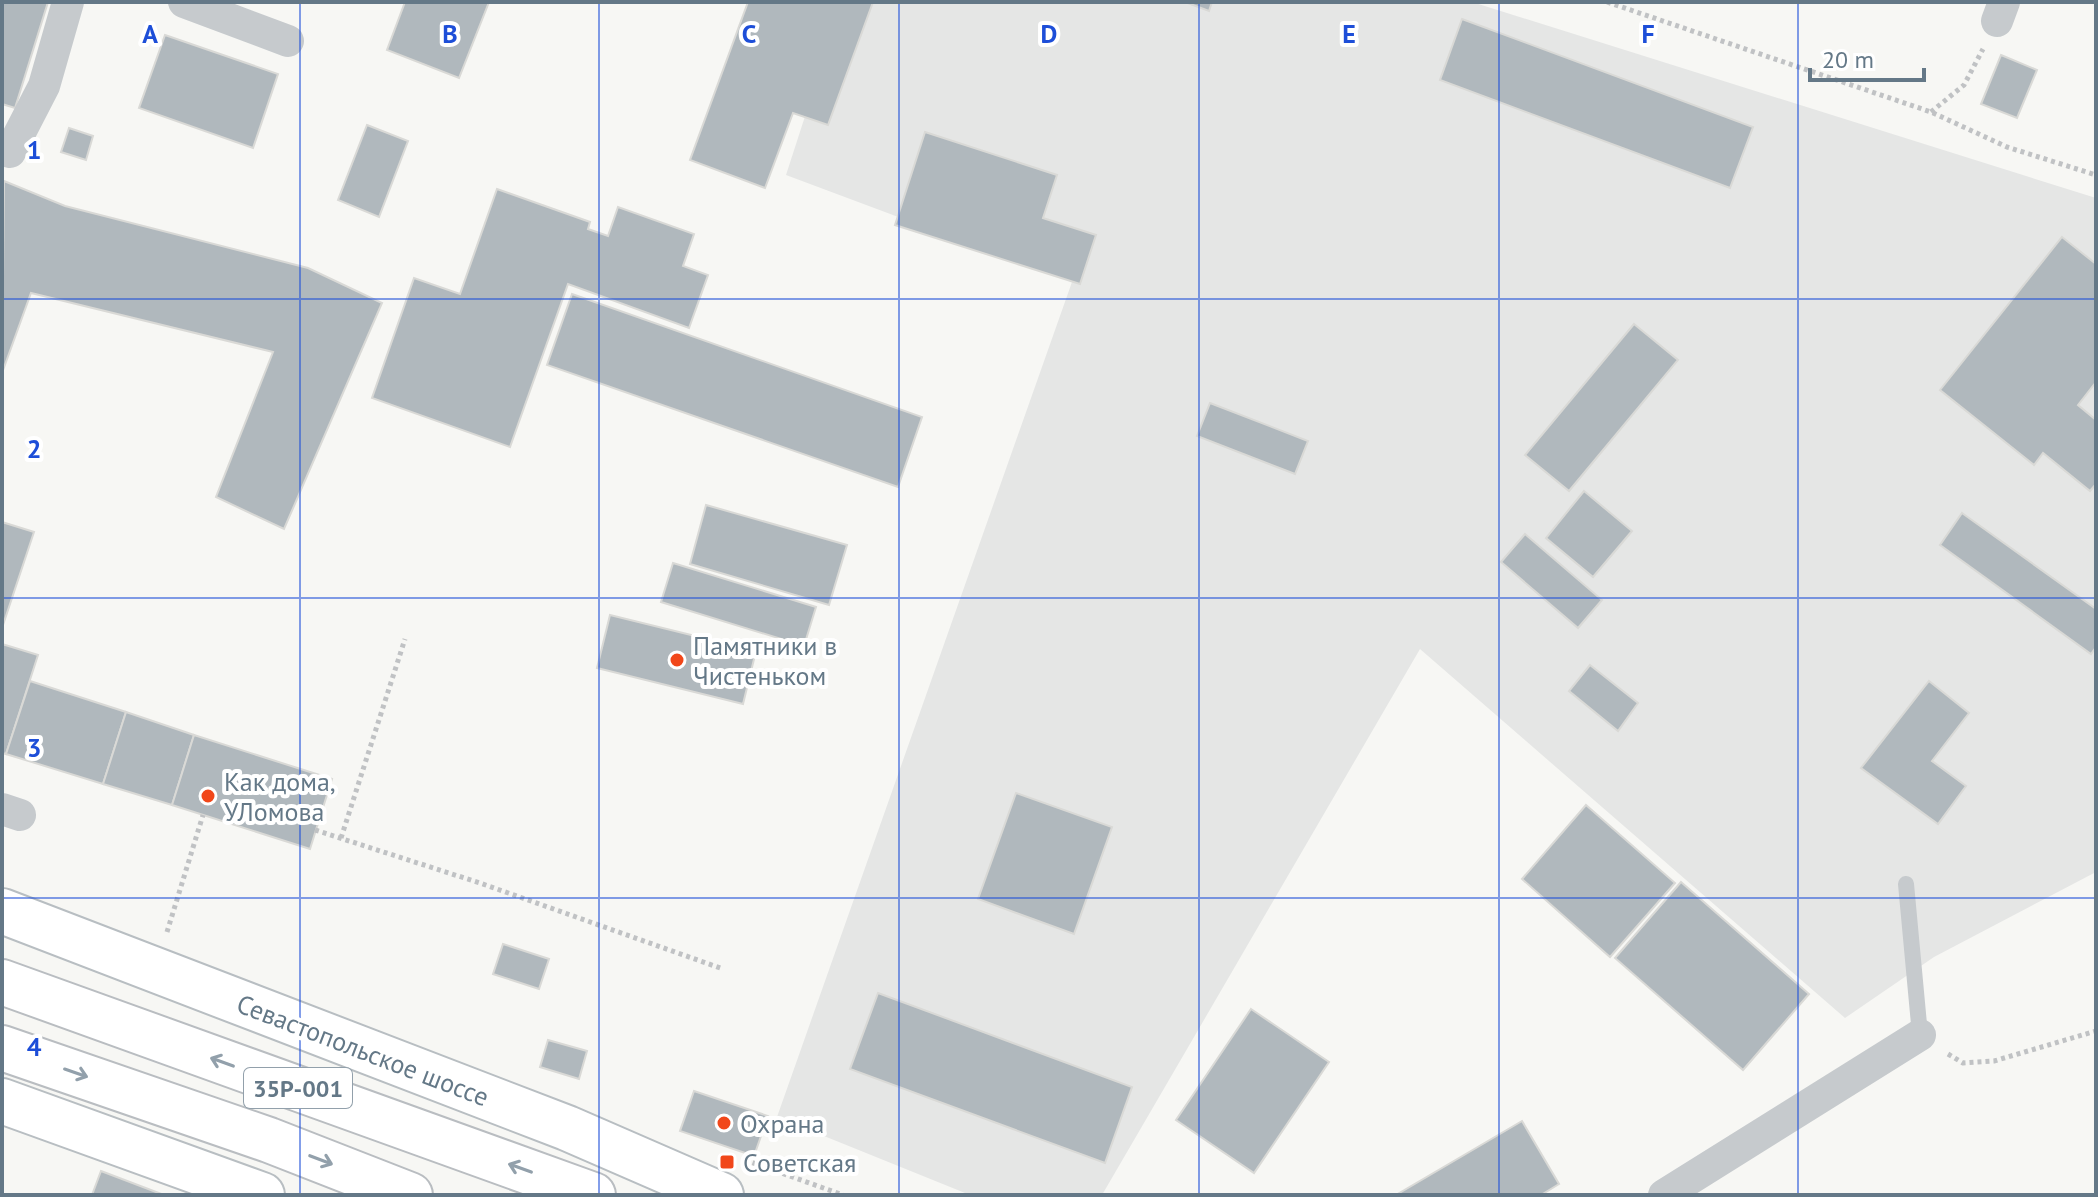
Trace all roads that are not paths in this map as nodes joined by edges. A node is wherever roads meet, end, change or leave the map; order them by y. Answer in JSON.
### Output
{"nodes":[{"id":1,"x":68,"y":2,"type":"edge"},
{"id":2,"x":184,"y":2,"type":"edge"},
{"id":3,"x":288,"y":41,"type":"dead end"},
{"id":4,"x":2,"y":150,"type":"edge"},
{"id":5,"x":1906,"y":884,"type":"dead end"},
{"id":6,"x":2,"y":911,"type":"edge"},
{"id":7,"x":2,"y":982,"type":"edge"},
{"id":8,"x":1920,"y":1035,"type":"joint"},
{"id":9,"x":2,"y":1048,"type":"edge"},
{"id":10,"x":2,"y":1101,"type":"edge"},
{"id":11,"x":729,"y":1176,"type":"edge"},
{"id":12,"x":262,"y":1195,"type":"edge"},
{"id":13,"x":410,"y":1195,"type":"edge"},
{"id":14,"x":593,"y":1195,"type":"edge"},
{"id":15,"x":1664,"y":1195,"type":"edge"}],
"edges":[{"from":1,"to":4,"type":"street"},
{"from":2,"to":3,"type":"street"},
{"from":5,"to":8,"type":"lane"},
{"from":6,"to":11,"type":"main road","name":"Севастопольское шоссе"},
{"from":14,"to":7,"type":"main road","number":"35Р-001","one_way":true},
{"from":8,"to":15,"type":"street"},
{"from":9,"to":13,"type":"main road","number":"35Р-001","one_way":true},
{"from":10,"to":12,"type":"main road"}]}
